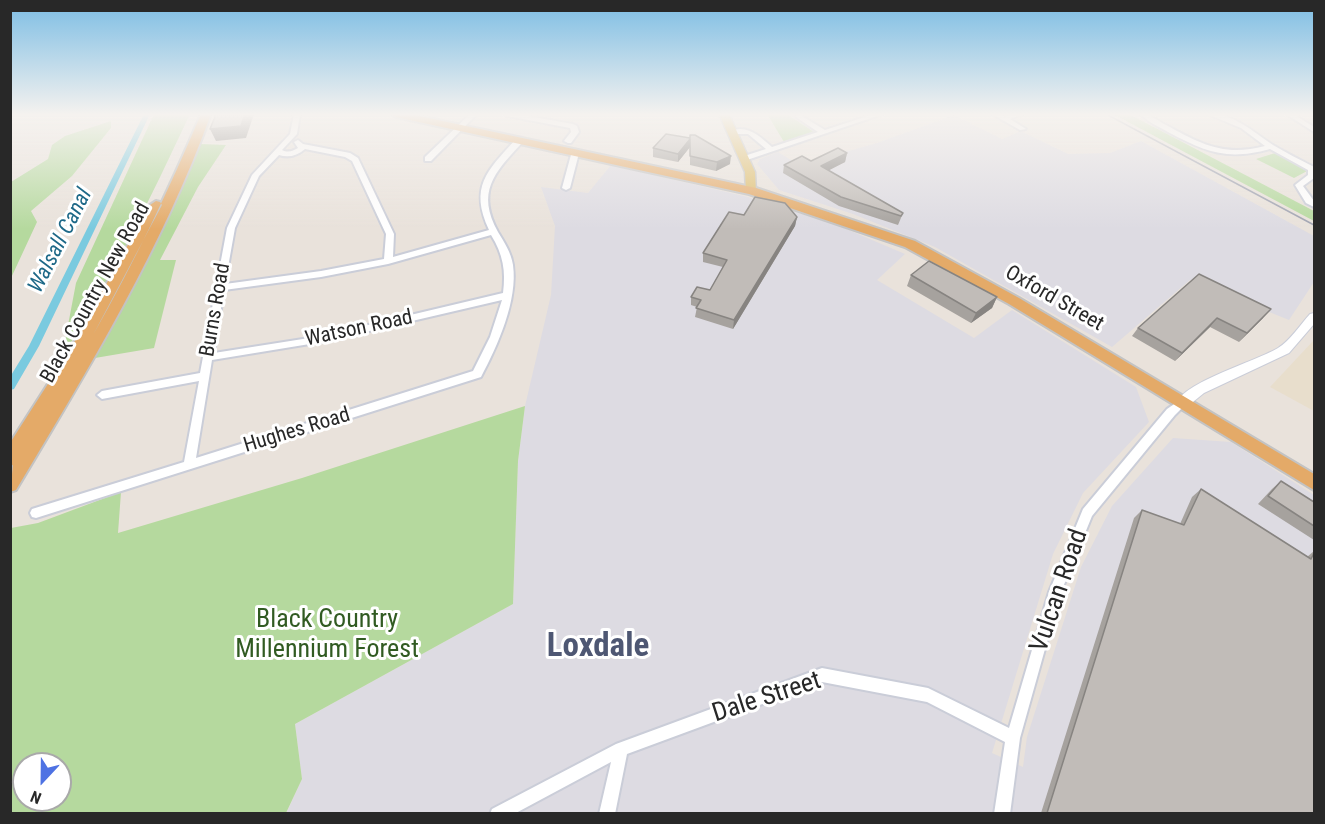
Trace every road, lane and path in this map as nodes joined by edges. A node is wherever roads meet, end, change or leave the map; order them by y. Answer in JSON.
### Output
{"nodes":[{"id":1,"x":179,"y":152,"type":"edge"},
{"id":2,"x":191,"y":152,"type":"edge"},
{"id":3,"x":276,"y":152,"type":"edge"},
{"id":4,"x":290,"y":152,"type":"edge"},
{"id":5,"x":334,"y":152,"type":"edge"},
{"id":6,"x":435,"y":152,"type":"edge"},
{"id":7,"x":509,"y":152,"type":"edge"},
{"id":8,"x":741,"y":152,"type":"edge"},
{"id":9,"x":764,"y":152,"type":"edge"},
{"id":10,"x":1227,"y":152,"type":"edge"},
{"id":11,"x":1253,"y":152,"type":"edge"},
{"id":12,"x":1282,"y":152,"type":"edge"},
{"id":13,"x":575,"y":153,"type":"joint"},
{"id":14,"x":428,"y":159,"type":"dead end"},
{"id":15,"x":744,"y":159,"type":"junction"},
{"id":16,"x":1314,"y":161,"type":"edge"},
{"id":17,"x":1302,"y":163,"type":"junction"},
{"id":18,"x":266,"y":164,"type":"junction"},
{"id":19,"x":566,"y":188,"type":"dead end"},
{"id":20,"x":752,"y":191,"type":"junction"},
{"id":21,"x":1314,"y":205,"type":"edge"},
{"id":22,"x":493,"y":231,"type":"junction"},
{"id":23,"x":388,"y":261,"type":"junction"},
{"id":24,"x":221,"y":288,"type":"junction"},
{"id":25,"x":509,"y":295,"type":"junction"},
{"id":26,"x":1314,"y":317,"type":"edge"},
{"id":27,"x":209,"y":357,"type":"junction"},
{"id":28,"x":204,"y":376,"type":"junction"},
{"id":29,"x":102,"y":395,"type":"dead end"},
{"id":30,"x":1183,"y":402,"type":"junction"},
{"id":31,"x":10,"y":459,"type":"edge"},
{"id":32,"x":189,"y":464,"type":"junction"},
{"id":33,"x":1314,"y":483,"type":"edge"},
{"id":34,"x":10,"y":485,"type":"edge"},
{"id":35,"x":36,"y":513,"type":"dead end"},
{"id":36,"x":1013,"y":738,"type":"junction"},
{"id":37,"x":621,"y":749,"type":"junction"},
{"id":38,"x":497,"y":813,"type":"edge"},
{"id":39,"x":607,"y":813,"type":"edge"},
{"id":40,"x":1002,"y":813,"type":"edge"}],
"edges":[{"from":1,"to":31,"type":"highway","name":"Black Country New Road"},
{"from":2,"to":34,"type":"highway","name":"Black Country New Road"},
{"from":3,"to":18,"type":"street","name":"Burns Road"},
{"from":4,"to":18,"type":"street"},
{"from":5,"to":23,"type":"street"},
{"from":6,"to":14,"type":"street"},
{"from":7,"to":22,"type":"street"},
{"from":8,"to":15,"type":"main road"},
{"from":9,"to":15,"type":"street"},
{"from":10,"to":11,"type":"street"},
{"from":12,"to":17,"type":"street"},
{"from":13,"to":19,"type":"street"},
{"from":13,"to":20,"type":"highway","name":"Oxford Street"},
{"from":15,"to":20,"type":"main road"},
{"from":16,"to":17,"type":"street"},
{"from":17,"to":21,"type":"street"},
{"from":18,"to":24,"type":"street","name":"Burns Road"},
{"from":20,"to":30,"type":"highway","name":"Oxford Street"},
{"from":22,"to":23,"type":"street"},
{"from":22,"to":25,"type":"street"},
{"from":23,"to":24,"type":"street"},
{"from":24,"to":27,"type":"street","name":"Burns Road"},
{"from":25,"to":27,"type":"street","name":"Watson Road"},
{"from":25,"to":32,"type":"street","name":"Hughes Road"},
{"from":26,"to":30,"type":"main road"},
{"from":27,"to":28,"type":"street","name":"Burns Road"},
{"from":28,"to":29,"type":"street"},
{"from":28,"to":32,"type":"street","name":"Burns Road"},
{"from":30,"to":33,"type":"highway","name":"Oxford Street"},
{"from":30,"to":36,"type":"street","name":"Vulcan Road"},
{"from":32,"to":35,"type":"street","name":"Hughes Road"},
{"from":36,"to":37,"type":"street","name":"Dale Street"},
{"from":36,"to":40,"type":"street","name":"Vulcan Road"},
{"from":37,"to":38,"type":"street","name":"Dale Street"},
{"from":37,"to":39,"type":"street"}]}
